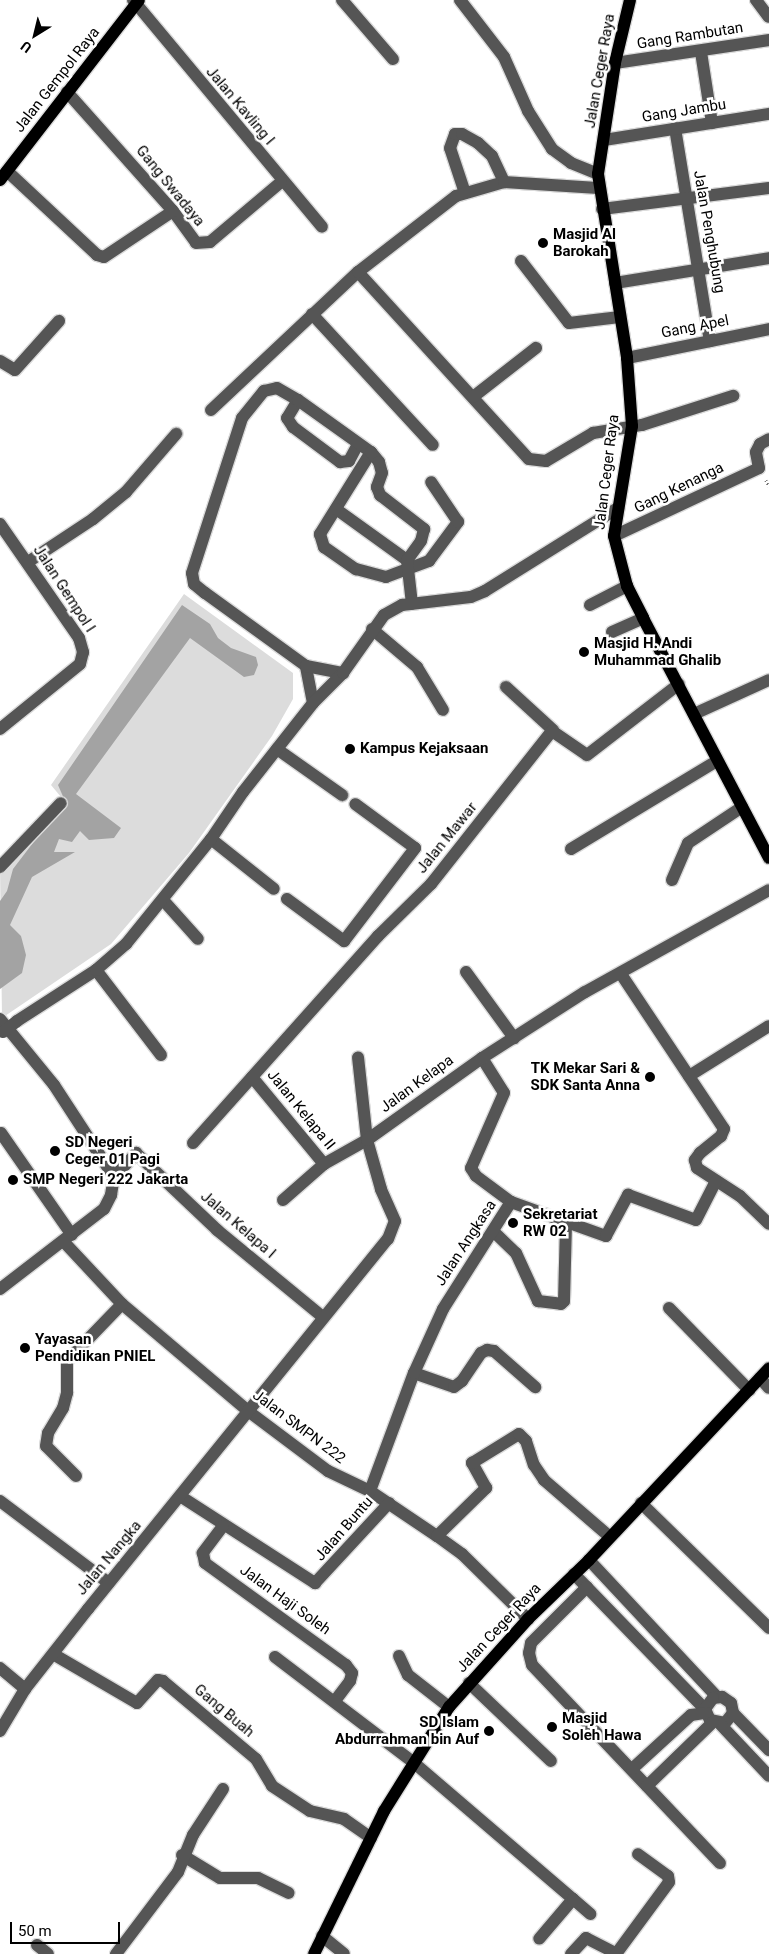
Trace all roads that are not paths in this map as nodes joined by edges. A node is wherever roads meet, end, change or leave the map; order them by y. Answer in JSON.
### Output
{"nodes":[{"id":1,"x":342,"y":0,"type":"edge"},
{"id":2,"x":460,"y":0,"type":"edge"},
{"id":3,"x":630,"y":0,"type":"edge"},
{"id":4,"x":756,"y":0,"type":"edge"},
{"id":5,"x":136,"y":1,"type":"edge"},
{"id":6,"x":768,"y":14,"type":"edge"},
{"id":7,"x":769,"y":40,"type":"edge"},
{"id":8,"x":701,"y":52,"type":"junction"},
{"id":9,"x":393,"y":59,"type":"dead end"},
{"id":10,"x":615,"y":63,"type":"junction"},
{"id":11,"x":67,"y":92,"type":"junction"},
{"id":12,"x":769,"y":114,"type":"edge"},
{"id":13,"x":712,"y":123,"type":"junction"},
{"id":14,"x":675,"y":128,"type":"junction"},
{"id":15,"x":604,"y":140,"type":"junction"},
{"id":16,"x":598,"y":174,"type":"junction"},
{"id":17,"x":4,"y":175,"type":"edge"},
{"id":18,"x":282,"y":182,"type":"junction"},
{"id":19,"x":504,"y":182,"type":"junction"},
{"id":20,"x":598,"y":188,"type":"junction"},
{"id":21,"x":769,"y":188,"type":"edge"},
{"id":22,"x":465,"y":193,"type":"junction"},
{"id":23,"x":686,"y":200,"type":"junction"},
{"id":24,"x":602,"y":209,"type":"junction"},
{"id":25,"x":174,"y":211,"type":"junction"},
{"id":26,"x":322,"y":228,"type":"dead end"},
{"id":27,"x":769,"y":258,"type":"edge"},
{"id":28,"x":521,"y":261,"type":"dead end"},
{"id":29,"x":699,"y":270,"type":"junction"},
{"id":30,"x":358,"y":272,"type":"junction"},
{"id":31,"x":615,"y":283,"type":"junction"},
{"id":32,"x":312,"y":314,"type":"junction"},
{"id":33,"x":620,"y":317,"type":"junction"},
{"id":34,"x":59,"y":321,"type":"dead end"},
{"id":35,"x":769,"y":329,"type":"edge"},
{"id":36,"x":710,"y":341,"type":"junction"},
{"id":37,"x":536,"y":348,"type":"dead end"},
{"id":38,"x":627,"y":358,"type":"junction"},
{"id":39,"x":0,"y":361,"type":"edge"},
{"id":40,"x":733,"y":396,"type":"dead end"},
{"id":41,"x":473,"y":397,"type":"junction"},
{"id":42,"x":298,"y":400,"type":"junction"},
{"id":43,"x":211,"y":410,"type":"dead end"},
{"id":44,"x":632,"y":426,"type":"junction"},
{"id":45,"x":176,"y":434,"type":"dead end"},
{"id":46,"x":769,"y":439,"type":"edge"},
{"id":47,"x":358,"y":444,"type":"junction"},
{"id":48,"x":433,"y":444,"type":"dead end"},
{"id":49,"x":371,"y":452,"type":"junction"},
{"id":50,"x":431,"y":482,"type":"dead end"},
{"id":51,"x":618,"y":508,"type":"junction"},
{"id":52,"x":336,"y":509,"type":"junction"},
{"id":53,"x":0,"y":524,"type":"edge"},
{"id":54,"x":614,"y":536,"type":"junction"},
{"id":55,"x":28,"y":562,"type":"junction"},
{"id":56,"x":407,"y":566,"type":"junction"},
{"id":57,"x":628,"y":586,"type":"junction"},
{"id":58,"x":412,"y":604,"type":"junction"},
{"id":59,"x":590,"y":605,"type":"dead end"},
{"id":60,"x":643,"y":618,"type":"junction"},
{"id":61,"x":372,"y":629,"type":"junction"},
{"id":62,"x":612,"y":632,"type":"dead end"},
{"id":63,"x":306,"y":666,"type":"junction"},
{"id":64,"x":343,"y":673,"type":"junction"},
{"id":65,"x":769,"y":680,"type":"edge"},
{"id":66,"x":679,"y":684,"type":"junction"},
{"id":67,"x":506,"y":687,"type":"dead end"},
{"id":68,"x":313,"y":703,"type":"junction"},
{"id":69,"x":443,"y":710,"type":"dead end"},
{"id":70,"x":694,"y":714,"type":"junction"},
{"id":71,"x":0,"y":729,"type":"edge"},
{"id":72,"x":553,"y":730,"type":"junction"},
{"id":73,"x":277,"y":748,"type":"junction"},
{"id":74,"x":717,"y":761,"type":"junction"},
{"id":75,"x":342,"y":794,"type":"dead end"},
{"id":76,"x":61,"y":803,"type":"dead end"},
{"id":77,"x":355,"y":804,"type":"dead end"},
{"id":78,"x":742,"y":807,"type":"junction"},
{"id":79,"x":211,"y":839,"type":"junction"},
{"id":80,"x":571,"y":849,"type":"dead end"},
{"id":81,"x":769,"y":858,"type":"edge"},
{"id":82,"x":0,"y":867,"type":"edge"},
{"id":83,"x":672,"y":880,"type":"dead end"},
{"id":84,"x":274,"y":889,"type":"dead end"},
{"id":85,"x":769,"y":890,"type":"edge"},
{"id":86,"x":287,"y":899,"type":"dead end"},
{"id":87,"x":163,"y":900,"type":"junction"},
{"id":88,"x":198,"y":939,"type":"dead end"},
{"id":89,"x":96,"y":970,"type":"junction"},
{"id":90,"x":466,"y":972,"type":"dead end"},
{"id":91,"x":621,"y":974,"type":"junction"},
{"id":92,"x":0,"y":1019,"type":"edge"},
{"id":93,"x":769,"y":1026,"type":"edge"},
{"id":94,"x":1,"y":1033,"type":"edge"},
{"id":95,"x":514,"y":1038,"type":"junction"},
{"id":96,"x":161,"y":1055,"type":"dead end"},
{"id":97,"x":358,"y":1057,"type":"dead end"},
{"id":98,"x":482,"y":1058,"type":"junction"},
{"id":99,"x":252,"y":1076,"type":"junction"},
{"id":100,"x":689,"y":1076,"type":"junction"},
{"id":101,"x":1,"y":1133,"type":"edge"},
{"id":102,"x":367,"y":1140,"type":"junction"},
{"id":103,"x":192,"y":1143,"type":"dead end"},
{"id":104,"x":324,"y":1164,"type":"junction"},
{"id":105,"x":114,"y":1176,"type":"junction"},
{"id":106,"x":716,"y":1181,"type":"junction"},
{"id":107,"x":282,"y":1200,"type":"dead end"},
{"id":108,"x":512,"y":1202,"type":"junction"},
{"id":109,"x":769,"y":1224,"type":"edge"},
{"id":110,"x":566,"y":1225,"type":"junction"},
{"id":111,"x":493,"y":1231,"type":"junction"},
{"id":112,"x":68,"y":1239,"type":"junction"},
{"id":113,"x":0,"y":1289,"type":"edge"},
{"id":114,"x":122,"y":1304,"type":"junction"},
{"id":115,"x":669,"y":1308,"type":"dead end"},
{"id":116,"x":323,"y":1318,"type":"junction"},
{"id":117,"x":769,"y":1368,"type":"edge"},
{"id":118,"x":414,"y":1373,"type":"junction"},
{"id":119,"x":760,"y":1378,"type":"junction"},
{"id":120,"x":535,"y":1387,"type":"dead end"},
{"id":121,"x":769,"y":1388,"type":"edge"},
{"id":122,"x":749,"y":1390,"type":"junction"},
{"id":123,"x":248,"y":1410,"type":"junction"},
{"id":124,"x":76,"y":1476,"type":"dead end"},
{"id":125,"x":370,"y":1491,"type":"junction"},
{"id":126,"x":180,"y":1496,"type":"junction"},
{"id":127,"x":0,"y":1501,"type":"edge"},
{"id":128,"x":389,"y":1503,"type":"junction"},
{"id":129,"x":641,"y":1503,"type":"junction"},
{"id":130,"x":223,"y":1526,"type":"junction"},
{"id":131,"x":437,"y":1536,"type":"junction"},
{"id":132,"x":610,"y":1537,"type":"junction"},
{"id":133,"x":589,"y":1560,"type":"junction"},
{"id":134,"x":574,"y":1574,"type":"junction"},
{"id":135,"x":109,"y":1583,"type":"junction"},
{"id":136,"x":587,"y":1587,"type":"junction"},
{"id":137,"x":528,"y":1619,"type":"junction"},
{"id":138,"x":769,"y":1628,"type":"edge"},
{"id":139,"x":53,"y":1654,"type":"junction"},
{"id":140,"x":275,"y":1656,"type":"dead end"},
{"id":141,"x":399,"y":1656,"type":"dead end"},
{"id":142,"x":0,"y":1668,"type":"edge"},
{"id":143,"x":469,"y":1683,"type":"junction"},
{"id":144,"x":25,"y":1689,"type":"junction"},
{"id":145,"x":717,"y":1697,"type":"junction"},
{"id":146,"x":335,"y":1701,"type":"junction"},
{"id":147,"x":449,"y":1707,"type":"junction"},
{"id":148,"x":733,"y":1713,"type":"junction"},
{"id":149,"x":711,"y":1717,"type":"junction"},
{"id":150,"x":0,"y":1731,"type":"edge"},
{"id":151,"x":769,"y":1750,"type":"edge"},
{"id":152,"x":551,"y":1761,"type":"dead end"},
{"id":153,"x":413,"y":1762,"type":"junction"},
{"id":154,"x":632,"y":1769,"type":"junction"},
{"id":155,"x":769,"y":1776,"type":"edge"},
{"id":156,"x":647,"y":1786,"type":"junction"},
{"id":157,"x":222,"y":1789,"type":"dead end"},
{"id":158,"x":371,"y":1838,"type":"junction"},
{"id":159,"x":638,"y":1854,"type":"dead end"},
{"id":160,"x":182,"y":1855,"type":"junction"},
{"id":161,"x":720,"y":1862,"type":"dead end"},
{"id":162,"x":290,"y":1893,"type":"dead end"},
{"id":163,"x":573,"y":1899,"type":"junction"},
{"id":164,"x":590,"y":1914,"type":"dead end"},
{"id":165,"x":322,"y":1936,"type":"junction"},
{"id":166,"x":538,"y":1939,"type":"dead end"},
{"id":167,"x":37,"y":1945,"type":"dead end"},
{"id":168,"x":48,"y":1954,"type":"edge"},
{"id":169,"x":116,"y":1954,"type":"edge"},
{"id":170,"x":314,"y":1954,"type":"edge"},
{"id":171,"x":344,"y":1954,"type":"edge"},
{"id":172,"x":571,"y":1954,"type":"edge"},
{"id":173,"x":616,"y":1954,"type":"edge"}],
"edges":[{"from":1,"to":9,"type":"street"},
{"from":2,"to":16,"type":"street"},
{"from":3,"to":10,"type":"main road","name":"Jalan Ceger Raya"},
{"from":4,"to":6,"type":"street"},
{"from":5,"to":11,"type":"main road","name":"Jalan Gempol Raya"},
{"from":5,"to":18,"type":"street","name":"Jalan Kavling I"},
{"from":7,"to":8,"type":"street","name":"Gang Rambutan"},
{"from":8,"to":10,"type":"street","name":"Gang Rambutan"},
{"from":8,"to":13,"type":"street"},
{"from":10,"to":15,"type":"main road","name":"Jalan Ceger Raya"},
{"from":11,"to":17,"type":"main road","name":"Jalan Gempol Raya"},
{"from":11,"to":25,"type":"street","name":"Gang Swadaya"},
{"from":12,"to":13,"type":"street","name":"Gang Jambu"},
{"from":13,"to":14,"type":"street","name":"Gang Jambu"},
{"from":14,"to":15,"type":"street","name":"Gang Jambu"},
{"from":14,"to":23,"type":"street","name":"Jalan Penghubung"},
{"from":15,"to":16,"type":"main road","name":"Jalan Ceger Raya"},
{"from":16,"to":20,"type":"main road","name":"Jalan Ceger Raya"},
{"from":17,"to":25,"type":"street"},
{"from":18,"to":25,"type":"street","name":"Gang Swadaya"},
{"from":18,"to":26,"type":"street","name":"Jalan Kavling I"},
{"from":19,"to":20,"type":"street"},
{"from":19,"to":22,"type":"street"},
{"from":19,"to":22,"type":"street"},
{"from":20,"to":24,"type":"main road","name":"Jalan Ceger Raya"},
{"from":21,"to":23,"type":"street"},
{"from":22,"to":30,"type":"street"},
{"from":23,"to":24,"type":"street"},
{"from":23,"to":29,"type":"street","name":"Jalan Penghubung"},
{"from":24,"to":31,"type":"main road","name":"Jalan Ceger Raya"},
{"from":27,"to":29,"type":"street"},
{"from":28,"to":33,"type":"street"},
{"from":29,"to":31,"type":"street"},
{"from":29,"to":36,"type":"street","name":"Jalan Penghubung"},
{"from":30,"to":32,"type":"street"},
{"from":30,"to":41,"type":"street"},
{"from":31,"to":33,"type":"main road","name":"Jalan Ceger Raya"},
{"from":32,"to":43,"type":"street"},
{"from":32,"to":48,"type":"street"},
{"from":33,"to":38,"type":"main road","name":"Jalan Ceger Raya"},
{"from":34,"to":39,"type":"street"},
{"from":35,"to":36,"type":"street","name":"Gang Apel"},
{"from":36,"to":38,"type":"street","name":"Gang Apel"},
{"from":37,"to":41,"type":"street"},
{"from":38,"to":44,"type":"main road","name":"Jalan Ceger Raya"},
{"from":40,"to":44,"type":"street"},
{"from":41,"to":44,"type":"street"},
{"from":42,"to":47,"type":"street"},
{"from":42,"to":47,"type":"street"},
{"from":42,"to":63,"type":"street"},
{"from":44,"to":51,"type":"main road","name":"Jalan Ceger Raya"},
{"from":45,"to":55,"type":"street"},
{"from":46,"to":54,"type":"street","name":"Gang Kenanga"},
{"from":47,"to":49,"type":"street"},
{"from":49,"to":52,"type":"street"},
{"from":49,"to":56,"type":"street"},
{"from":50,"to":56,"type":"street"},
{"from":51,"to":54,"type":"main road","name":"Jalan Ceger Raya"},
{"from":51,"to":58,"type":"street"},
{"from":52,"to":56,"type":"street"},
{"from":52,"to":56,"type":"street"},
{"from":53,"to":55,"type":"street","name":"Jalan Gempol I"},
{"from":54,"to":57,"type":"main road","name":"Jalan Ceger Raya"},
{"from":55,"to":71,"type":"street","name":"Jalan Gempol I"},
{"from":56,"to":58,"type":"street"},
{"from":57,"to":59,"type":"street"},
{"from":57,"to":60,"type":"main road","name":"Jalan Ceger Raya"},
{"from":58,"to":61,"type":"street"},
{"from":60,"to":62,"type":"street"},
{"from":60,"to":66,"type":"main road","name":"Jalan Ceger Raya"},
{"from":61,"to":64,"type":"street"},
{"from":61,"to":69,"type":"street"},
{"from":63,"to":64,"type":"street"},
{"from":63,"to":68,"type":"street"},
{"from":64,"to":68,"type":"street"},
{"from":65,"to":70,"type":"street"},
{"from":66,"to":70,"type":"main road","name":"Jalan Ceger Raya"},
{"from":66,"to":72,"type":"street"},
{"from":67,"to":72,"type":"street"},
{"from":68,"to":73,"type":"street"},
{"from":70,"to":74,"type":"main road","name":"Jalan Ceger Raya"},
{"from":72,"to":99,"type":"street","name":"Jalan Mawar"},
{"from":73,"to":75,"type":"street"},
{"from":73,"to":79,"type":"street"},
{"from":74,"to":78,"type":"main road","name":"Jalan Ceger Raya"},
{"from":74,"to":80,"type":"street"},
{"from":76,"to":82,"type":"street"},
{"from":77,"to":86,"type":"street"},
{"from":78,"to":81,"type":"main road","name":"Jalan Ceger Raya"},
{"from":78,"to":83,"type":"street"},
{"from":79,"to":84,"type":"street"},
{"from":79,"to":87,"type":"street"},
{"from":85,"to":91,"type":"street","name":"Jalan Kelapa"},
{"from":87,"to":88,"type":"street"},
{"from":87,"to":89,"type":"street"},
{"from":89,"to":94,"type":"street","bridge":true},
{"from":89,"to":96,"type":"street"},
{"from":90,"to":95,"type":"street"},
{"from":91,"to":95,"type":"street","name":"Jalan Kelapa"},
{"from":91,"to":100,"type":"street"},
{"from":92,"to":105,"type":"street"},
{"from":93,"to":100,"type":"street"},
{"from":95,"to":98,"type":"street","name":"Jalan Kelapa"},
{"from":97,"to":102,"type":"street"},
{"from":98,"to":102,"type":"street","name":"Jalan Kelapa"},
{"from":98,"to":108,"type":"street"},
{"from":99,"to":103,"type":"street","name":"Jalan Mawar"},
{"from":99,"to":104,"type":"street","name":"Jalan Kelapa II"},
{"from":100,"to":106,"type":"street"},
{"from":101,"to":112,"type":"street","name":"Jalan SMPN 222"},
{"from":102,"to":104,"type":"street","name":"Jalan Kelapa"},
{"from":102,"to":116,"type":"street"},
{"from":104,"to":107,"type":"street","name":"Jalan Kelapa"},
{"from":105,"to":112,"type":"street"},
{"from":105,"to":116,"type":"street","name":"Jalan Kelapa I"},
{"from":106,"to":109,"type":"street"},
{"from":106,"to":110,"type":"street","name":"Jalan Angkasa"},
{"from":108,"to":110,"type":"street","name":"Jalan Angkasa"},
{"from":108,"to":111,"type":"street","name":"Jalan Angkasa"},
{"from":110,"to":111,"type":"street"},
{"from":111,"to":118,"type":"street","name":"Jalan Angkasa"},
{"from":112,"to":113,"type":"street"},
{"from":112,"to":114,"type":"street","name":"Jalan SMPN 222"},
{"from":114,"to":123,"type":"street","name":"Jalan SMPN 222"},
{"from":114,"to":124,"type":"street"},
{"from":115,"to":122,"type":"street"},
{"from":116,"to":123,"type":"street"},
{"from":117,"to":119,"type":"main road","name":"Jalan Ceger Raya"},
{"from":118,"to":120,"type":"street"},
{"from":118,"to":125,"type":"street","name":"Jalan Angkasa"},
{"from":119,"to":121,"type":"street"},
{"from":119,"to":122,"type":"main road","name":"Jalan Ceger Raya"},
{"from":122,"to":129,"type":"main road","name":"Jalan Ceger Raya"},
{"from":123,"to":125,"type":"street","name":"Jalan SMPN 222"},
{"from":123,"to":126,"type":"street","name":"Jalan Nangka"},
{"from":125,"to":128,"type":"street","name":"Jalan SMPN 222"},
{"from":126,"to":130,"type":"street"},
{"from":126,"to":135,"type":"street","name":"Jalan Nangka"},
{"from":127,"to":135,"type":"street"},
{"from":128,"to":130,"type":"street","name":"Jalan Buntu"},
{"from":128,"to":131,"type":"street","name":"Jalan SMPN 222"},
{"from":129,"to":132,"type":"main road","name":"Jalan Ceger Raya"},
{"from":129,"to":138,"type":"street"},
{"from":130,"to":146,"type":"street","name":"Jalan Haji Soleh"},
{"from":131,"to":132,"type":"street"},
{"from":131,"to":137,"type":"street","name":"Jalan SMPN 222"},
{"from":132,"to":133,"type":"main road","name":"Jalan Ceger Raya"},
{"from":133,"to":134,"type":"main road","name":"Jalan Ceger Raya"},
{"from":133,"to":145,"type":"street"},
{"from":134,"to":136,"type":"street"},
{"from":134,"to":137,"type":"main road","name":"Jalan Ceger Raya"},
{"from":135,"to":139,"type":"street","name":"Jalan Nangka"},
{"from":136,"to":149,"type":"street"},
{"from":136,"to":154,"type":"street"},
{"from":137,"to":143,"type":"main road","name":"Jalan Ceger Raya"},
{"from":139,"to":144,"type":"street","name":"Jalan Nangka"},
{"from":139,"to":158,"type":"street","name":"Gang Buah"},
{"from":140,"to":146,"type":"street"},
{"from":141,"to":147,"type":"street"},
{"from":142,"to":144,"type":"street"},
{"from":143,"to":147,"type":"main road","name":"Jalan Ceger Raya"},
{"from":143,"to":152,"type":"street"},
{"from":144,"to":150,"type":"street","name":"Jalan Nangka"},
{"from":145,"to":148,"type":"street"},
{"from":145,"to":149,"type":"street"},
{"from":146,"to":153,"type":"street"},
{"from":147,"to":153,"type":"main road","name":"Jalan Ceger Raya"},
{"from":148,"to":149,"type":"street"},
{"from":148,"to":151,"type":"street"},
{"from":149,"to":154,"type":"street"},
{"from":149,"to":155,"type":"street"},
{"from":149,"to":156,"type":"street"},
{"from":153,"to":158,"type":"main road","name":"Jalan Ceger Raya"},
{"from":153,"to":163,"type":"street"},
{"from":154,"to":156,"type":"street"},
{"from":156,"to":161,"type":"street"},
{"from":157,"to":160,"type":"street"},
{"from":158,"to":165,"type":"main road","name":"Jalan Ceger Raya"},
{"from":159,"to":173,"type":"street"},
{"from":160,"to":162,"type":"street"},
{"from":160,"to":169,"type":"street"},
{"from":163,"to":164,"type":"street"},
{"from":163,"to":166,"type":"street"},
{"from":165,"to":170,"type":"main road","name":"Jalan Ceger Raya"},
{"from":165,"to":171,"type":"street"},
{"from":167,"to":168,"type":"street"},
{"from":172,"to":173,"type":"street"}]}
